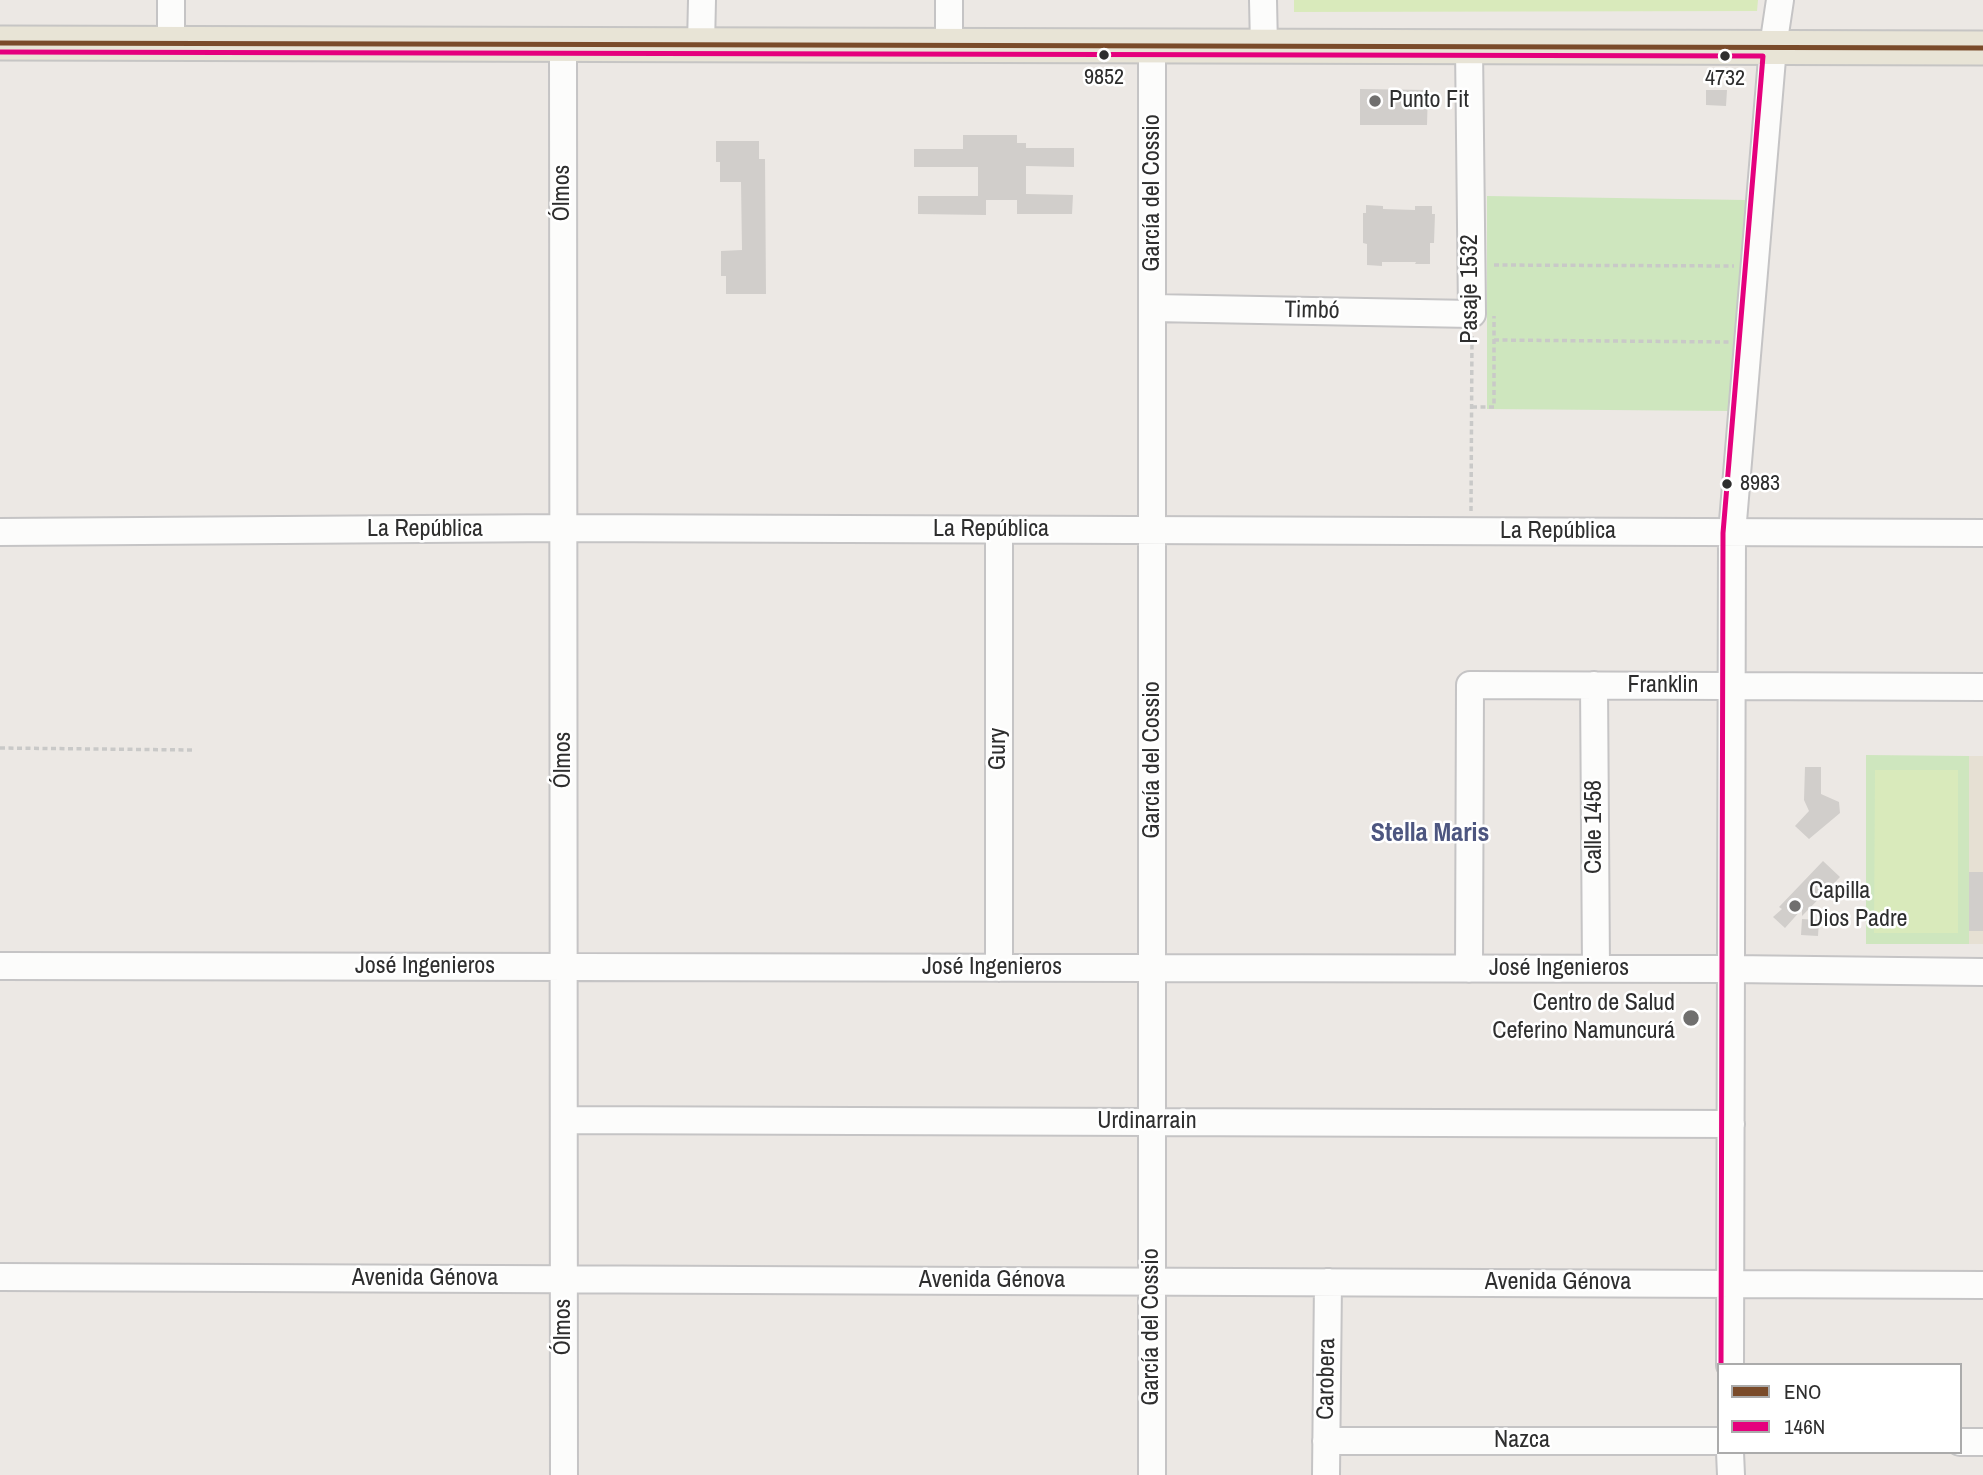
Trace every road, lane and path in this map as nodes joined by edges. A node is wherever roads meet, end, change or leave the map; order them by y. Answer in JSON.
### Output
{"nodes":[{"id":1,"x":171,"y":0,"type":"edge"},
{"id":2,"x":702,"y":0,"type":"edge"},
{"id":3,"x":949,"y":0,"type":"edge"},
{"id":4,"x":1263,"y":0,"type":"edge"},
{"id":5,"x":1780,"y":0,"type":"edge"},
{"id":6,"x":0,"y":43,"type":"edge"},
{"id":7,"x":171,"y":43,"type":"junction"},
{"id":8,"x":563,"y":44,"type":"junction"},
{"id":9,"x":701,"y":45,"type":"junction"},
{"id":10,"x":949,"y":45,"type":"junction"},
{"id":11,"x":1153,"y":46,"type":"junction"},
{"id":12,"x":1264,"y":46,"type":"junction"},
{"id":13,"x":1469,"y":47,"type":"junction"},
{"id":14,"x":1773,"y":47,"type":"junction"},
{"id":15,"x":1983,"y":48,"type":"edge"},
{"id":16,"x":1494,"y":265,"type":"dead end"},
{"id":17,"x":1736,"y":266,"type":"dead end"},
{"id":18,"x":1153,"y":308,"type":"junction"},
{"id":19,"x":1472,"y":314,"type":"junction"},
{"id":20,"x":1494,"y":340,"type":"dead end"},
{"id":21,"x":1748,"y":343,"type":"junction"},
{"id":22,"x":563,"y":528,"type":"junction"},
{"id":23,"x":999,"y":530,"type":"junction"},
{"id":24,"x":1153,"y":531,"type":"junction"},
{"id":25,"x":0,"y":532,"type":"edge"},
{"id":26,"x":1471,"y":532,"type":"junction"},
{"id":27,"x":1732,"y":533,"type":"junction"},
{"id":28,"x":1983,"y":533,"type":"edge"},
{"id":29,"x":1594,"y":685,"type":"junction"},
{"id":30,"x":1732,"y":686,"type":"junction"},
{"id":31,"x":1983,"y":687,"type":"edge"},
{"id":32,"x":0,"y":748,"type":"edge"},
{"id":33,"x":194,"y":750,"type":"dead end"},
{"id":34,"x":0,"y":966,"type":"edge"},
{"id":35,"x":564,"y":967,"type":"junction"},
{"id":36,"x":999,"y":968,"type":"junction"},
{"id":37,"x":1153,"y":968,"type":"junction"},
{"id":38,"x":1469,"y":969,"type":"junction"},
{"id":39,"x":1597,"y":969,"type":"junction"},
{"id":40,"x":1731,"y":969,"type":"junction"},
{"id":41,"x":1983,"y":972,"type":"edge"},
{"id":42,"x":564,"y":1120,"type":"junction"},
{"id":43,"x":1153,"y":1122,"type":"junction"},
{"id":44,"x":1731,"y":1124,"type":"junction"},
{"id":45,"x":0,"y":1277,"type":"edge"},
{"id":46,"x":564,"y":1279,"type":"junction"},
{"id":47,"x":1153,"y":1282,"type":"junction"},
{"id":48,"x":1328,"y":1282,"type":"junction"},
{"id":49,"x":1730,"y":1284,"type":"junction"},
{"id":50,"x":1983,"y":1285,"type":"edge"},
{"id":51,"x":1730,"y":1363,"type":"edge"},
{"id":52,"x":1326,"y":1441,"type":"junction"},
{"id":53,"x":1717,"y":1441,"type":"edge"},
{"id":54,"x":1962,"y":1442,"type":"edge"},
{"id":55,"x":1983,"y":1442,"type":"edge"},
{"id":56,"x":1730,"y":1454,"type":"edge"},
{"id":57,"x":564,"y":1475,"type":"edge"},
{"id":58,"x":1152,"y":1475,"type":"edge"},
{"id":59,"x":1326,"y":1475,"type":"edge"},
{"id":60,"x":1731,"y":1475,"type":"edge"}],
"edges":[{"from":1,"to":7,"type":"street"},
{"from":2,"to":9,"type":"street"},
{"from":3,"to":10,"type":"street"},
{"from":4,"to":12,"type":"street"},
{"from":5,"to":14,"type":"street"},
{"from":6,"to":7,"type":"main road"},
{"from":7,"to":8,"type":"main road"},
{"from":8,"to":9,"type":"main road"},
{"from":8,"to":22,"type":"street","name":"Ólmos"},
{"from":9,"to":10,"type":"main road"},
{"from":10,"to":11,"type":"main road"},
{"from":11,"to":12,"type":"main road"},
{"from":11,"to":18,"type":"street","name":"García del Cossio"},
{"from":12,"to":13,"type":"main road"},
{"from":13,"to":14,"type":"main road"},
{"from":13,"to":19,"type":"street","name":"Pasaje 1532"},
{"from":14,"to":15,"type":"main road"},
{"from":14,"to":21,"type":"street"},
{"from":16,"to":17,"type":"path"},
{"from":18,"to":19,"type":"street","name":"Timbó"},
{"from":18,"to":24,"type":"street","name":"García del Cossio"},
{"from":19,"to":26,"type":"path","name":"Pasaje 1532"},
{"from":20,"to":21,"type":"path"},
{"from":21,"to":27,"type":"street"},
{"from":22,"to":23,"type":"street","name":"La República"},
{"from":22,"to":25,"type":"street","name":"La República"},
{"from":22,"to":35,"type":"street","name":"Ólmos"},
{"from":23,"to":24,"type":"street","name":"La República"},
{"from":23,"to":36,"type":"street","name":"Gury"},
{"from":24,"to":26,"type":"street","name":"La República"},
{"from":24,"to":37,"type":"street","name":"García del Cossio"},
{"from":26,"to":27,"type":"street","name":"La República"},
{"from":27,"to":28,"type":"street","name":"La República"},
{"from":27,"to":30,"type":"street"},
{"from":29,"to":30,"type":"street","name":"Franklin"},
{"from":29,"to":38,"type":"street","name":"Franklin"},
{"from":29,"to":39,"type":"street","name":"Calle 1458"},
{"from":30,"to":31,"type":"street","name":"Franklin"},
{"from":30,"to":40,"type":"street"},
{"from":32,"to":33,"type":"path"},
{"from":34,"to":35,"type":"street","name":"José Ingenieros"},
{"from":35,"to":36,"type":"street","name":"José Ingenieros"},
{"from":35,"to":42,"type":"street","name":"Ólmos"},
{"from":36,"to":37,"type":"street","name":"José Ingenieros"},
{"from":37,"to":38,"type":"street","name":"José Ingenieros"},
{"from":37,"to":43,"type":"street","name":"García del Cossio"},
{"from":38,"to":39,"type":"street","name":"José Ingenieros"},
{"from":39,"to":40,"type":"street","name":"José Ingenieros"},
{"from":40,"to":41,"type":"street","name":"José Ingenieros"},
{"from":40,"to":44,"type":"street"},
{"from":42,"to":43,"type":"street","name":"Urdinarrain"},
{"from":42,"to":46,"type":"street","name":"Ólmos"},
{"from":43,"to":44,"type":"street","name":"Urdinarrain"},
{"from":43,"to":47,"type":"street","name":"García del Cossio"},
{"from":44,"to":49,"type":"street"},
{"from":45,"to":46,"type":"street","name":"Avenida Génova"},
{"from":46,"to":47,"type":"street","name":"Avenida Génova"},
{"from":46,"to":57,"type":"street","name":"Ólmos"},
{"from":47,"to":48,"type":"street","name":"Avenida Génova"},
{"from":47,"to":58,"type":"street","name":"García del Cossio"},
{"from":48,"to":49,"type":"street","name":"Avenida Génova"},
{"from":48,"to":52,"type":"street","name":"Carobera"},
{"from":49,"to":50,"type":"street","name":"Avenida Génova"},
{"from":49,"to":51,"type":"street"},
{"from":52,"to":53,"type":"street","name":"Nazca"},
{"from":52,"to":59,"type":"street","name":"Carobera"},
{"from":54,"to":55,"type":"street"},
{"from":56,"to":60,"type":"street"}]}
